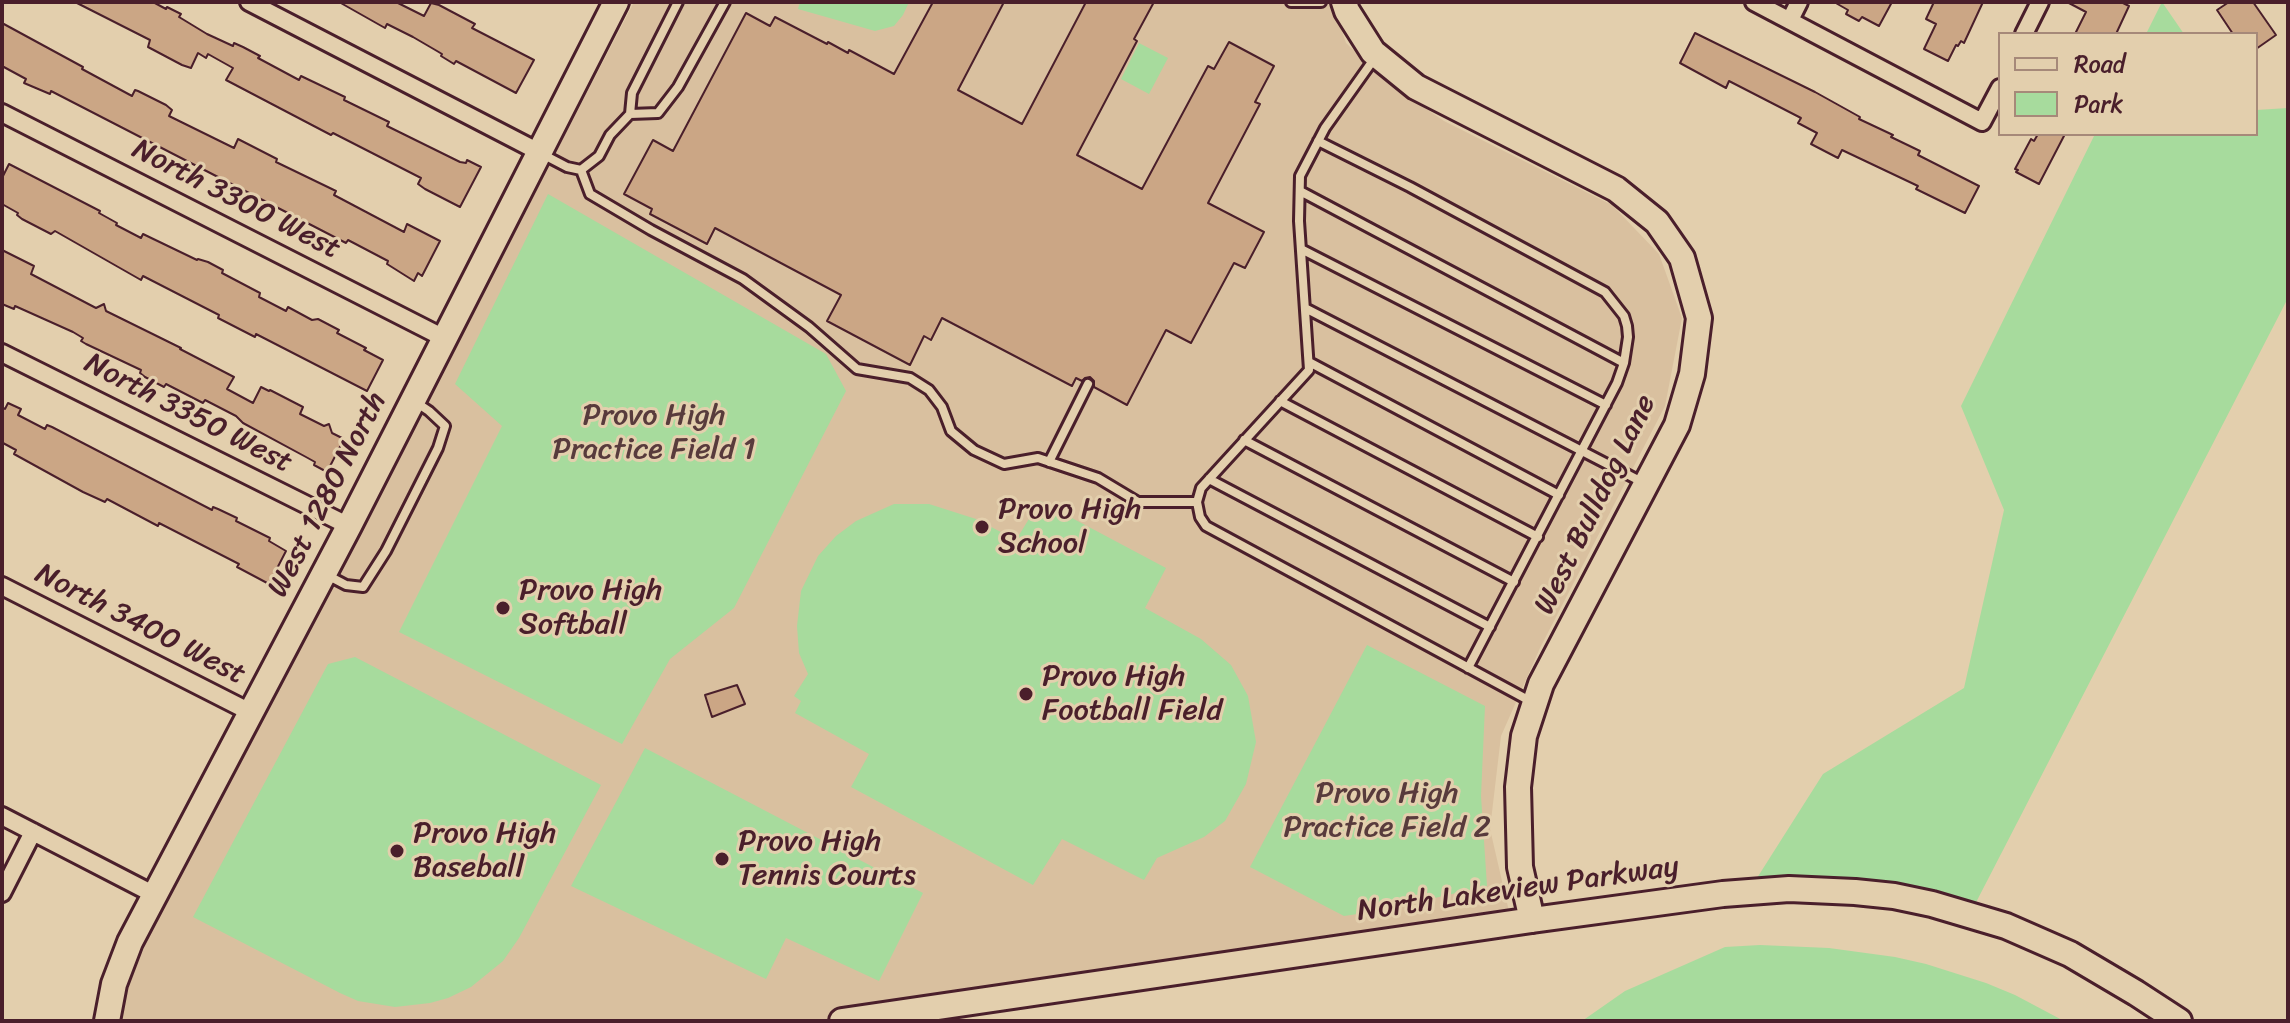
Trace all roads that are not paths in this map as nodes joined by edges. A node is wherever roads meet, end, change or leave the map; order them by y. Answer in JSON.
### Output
{"nodes":[{"id":1,"x":249,"y":2,"type":"edge"},
{"id":2,"x":616,"y":2,"type":"edge"},
{"id":3,"x":678,"y":2,"type":"edge"},
{"id":4,"x":725,"y":2,"type":"edge"},
{"id":5,"x":1291,"y":2,"type":"edge"},
{"id":6,"x":1321,"y":2,"type":"edge"},
{"id":7,"x":1344,"y":2,"type":"edge"},
{"id":8,"x":1754,"y":2,"type":"edge"},
{"id":9,"x":1799,"y":2,"type":"edge"},
{"id":10,"x":2040,"y":2,"type":"edge"},
{"id":11,"x":1790,"y":20,"type":"junction"},
{"id":12,"x":2025,"y":32,"type":"edge"},
{"id":13,"x":1377,"y":55,"type":"junction"},
{"id":14,"x":1998,"y":92,"type":"edge"},
{"id":15,"x":2,"y":113,"type":"edge"},
{"id":16,"x":630,"y":114,"type":"junction"},
{"id":17,"x":1318,"y":141,"type":"junction"},
{"id":18,"x":539,"y":152,"type":"junction"},
{"id":19,"x":581,"y":170,"type":"junction"},
{"id":20,"x":1300,"y":191,"type":"junction"},
{"id":21,"x":1301,"y":249,"type":"junction"},
{"id":22,"x":1305,"y":308,"type":"junction"},
{"id":23,"x":444,"y":338,"type":"junction"},
{"id":24,"x":2,"y":353,"type":"edge"},
{"id":25,"x":1309,"y":362,"type":"junction"},
{"id":26,"x":1624,"y":363,"type":"junction"},
{"id":27,"x":1088,"y":384,"type":"dead end"},
{"id":28,"x":413,"y":400,"type":"junction"},
{"id":29,"x":1280,"y":401,"type":"junction"},
{"id":30,"x":1606,"y":405,"type":"junction"},
{"id":31,"x":1244,"y":440,"type":"junction"},
{"id":32,"x":1582,"y":450,"type":"junction"},
{"id":33,"x":1049,"y":462,"type":"junction"},
{"id":34,"x":1209,"y":479,"type":"junction"},
{"id":35,"x":1646,"y":484,"type":"junction"},
{"id":36,"x":1559,"y":495,"type":"junction"},
{"id":37,"x":1197,"y":502,"type":"junction"},
{"id":38,"x":349,"y":526,"type":"junction"},
{"id":39,"x":1538,"y":537,"type":"junction"},
{"id":40,"x":325,"y":574,"type":"junction"},
{"id":41,"x":1514,"y":582,"type":"junction"},
{"id":42,"x":2,"y":586,"type":"edge"},
{"id":43,"x":1490,"y":627,"type":"junction"},
{"id":44,"x":1468,"y":668,"type":"junction"},
{"id":45,"x":1535,"y":704,"type":"junction"},
{"id":46,"x":252,"y":713,"type":"junction"},
{"id":47,"x":2,"y":816,"type":"edge"},
{"id":48,"x":33,"y":832,"type":"junction"},
{"id":49,"x":2,"y":893,"type":"edge"},
{"id":50,"x":155,"y":895,"type":"junction"},
{"id":51,"x":1532,"y":920,"type":"junction"},
{"id":52,"x":107,"y":1021,"type":"edge"},
{"id":53,"x":842,"y":1021,"type":"edge"},
{"id":54,"x":2179,"y":1021,"type":"edge"}],
"edges":[{"from":1,"to":18,"type":"street"},
{"from":2,"to":18,"type":"street","name":"West 1280 North"},
{"from":3,"to":16,"type":"lane"},
{"from":4,"to":16,"type":"lane"},
{"from":5,"to":6,"type":"lane"},
{"from":7,"to":13,"type":"street","name":"West Bulldog Lane"},
{"from":8,"to":11,"type":"street"},
{"from":9,"to":11,"type":"street"},
{"from":10,"to":12,"type":"street"},
{"from":11,"to":14,"type":"street"},
{"from":13,"to":17,"type":"lane"},
{"from":13,"to":35,"type":"street","name":"West Bulldog Lane"},
{"from":15,"to":23,"type":"street","name":"North 3300 West"},
{"from":16,"to":19,"type":"lane"},
{"from":17,"to":20,"type":"lane"},
{"from":17,"to":26,"type":"lane"},
{"from":18,"to":19,"type":"lane"},
{"from":18,"to":23,"type":"street","name":"West 1280 North"},
{"from":19,"to":33,"type":"lane"},
{"from":20,"to":21,"type":"lane"},
{"from":20,"to":26,"type":"lane"},
{"from":21,"to":22,"type":"lane"},
{"from":21,"to":30,"type":"lane"},
{"from":22,"to":25,"type":"lane"},
{"from":22,"to":32,"type":"lane"},
{"from":23,"to":28,"type":"street","name":"West 1280 North"},
{"from":24,"to":38,"type":"street","name":"North 3350 West"},
{"from":25,"to":29,"type":"lane"},
{"from":25,"to":36,"type":"lane"},
{"from":26,"to":30,"type":"lane"},
{"from":27,"to":33,"type":"lane"},
{"from":28,"to":38,"type":"street","name":"West 1280 North"},
{"from":28,"to":40,"type":"lane"},
{"from":29,"to":31,"type":"lane"},
{"from":29,"to":39,"type":"lane"},
{"from":30,"to":32,"type":"lane"},
{"from":31,"to":34,"type":"lane"},
{"from":31,"to":41,"type":"lane"},
{"from":32,"to":35,"type":"lane"},
{"from":32,"to":36,"type":"lane"},
{"from":33,"to":37,"type":"lane"},
{"from":34,"to":37,"type":"lane"},
{"from":34,"to":43,"type":"lane"},
{"from":35,"to":45,"type":"street","name":"West Bulldog Lane"},
{"from":36,"to":39,"type":"lane"},
{"from":37,"to":44,"type":"lane"},
{"from":38,"to":40,"type":"street","name":"West 1280 North"},
{"from":39,"to":41,"type":"lane"},
{"from":40,"to":46,"type":"street","name":"West 1280 North"},
{"from":41,"to":43,"type":"lane"},
{"from":42,"to":46,"type":"street","name":"North 3400 West"},
{"from":43,"to":44,"type":"lane"},
{"from":44,"to":45,"type":"lane"},
{"from":45,"to":51,"type":"street","name":"West Bulldog Lane"},
{"from":46,"to":50,"type":"street","name":"West 1280 North"},
{"from":47,"to":48,"type":"street"},
{"from":48,"to":49,"type":"street"},
{"from":48,"to":50,"type":"street"},
{"from":50,"to":52,"type":"street","name":"West 1280 North"},
{"from":51,"to":53,"type":"street","name":"North Lakeview Parkway"},
{"from":51,"to":54,"type":"street","name":"North Lakeview Parkway"}]}
